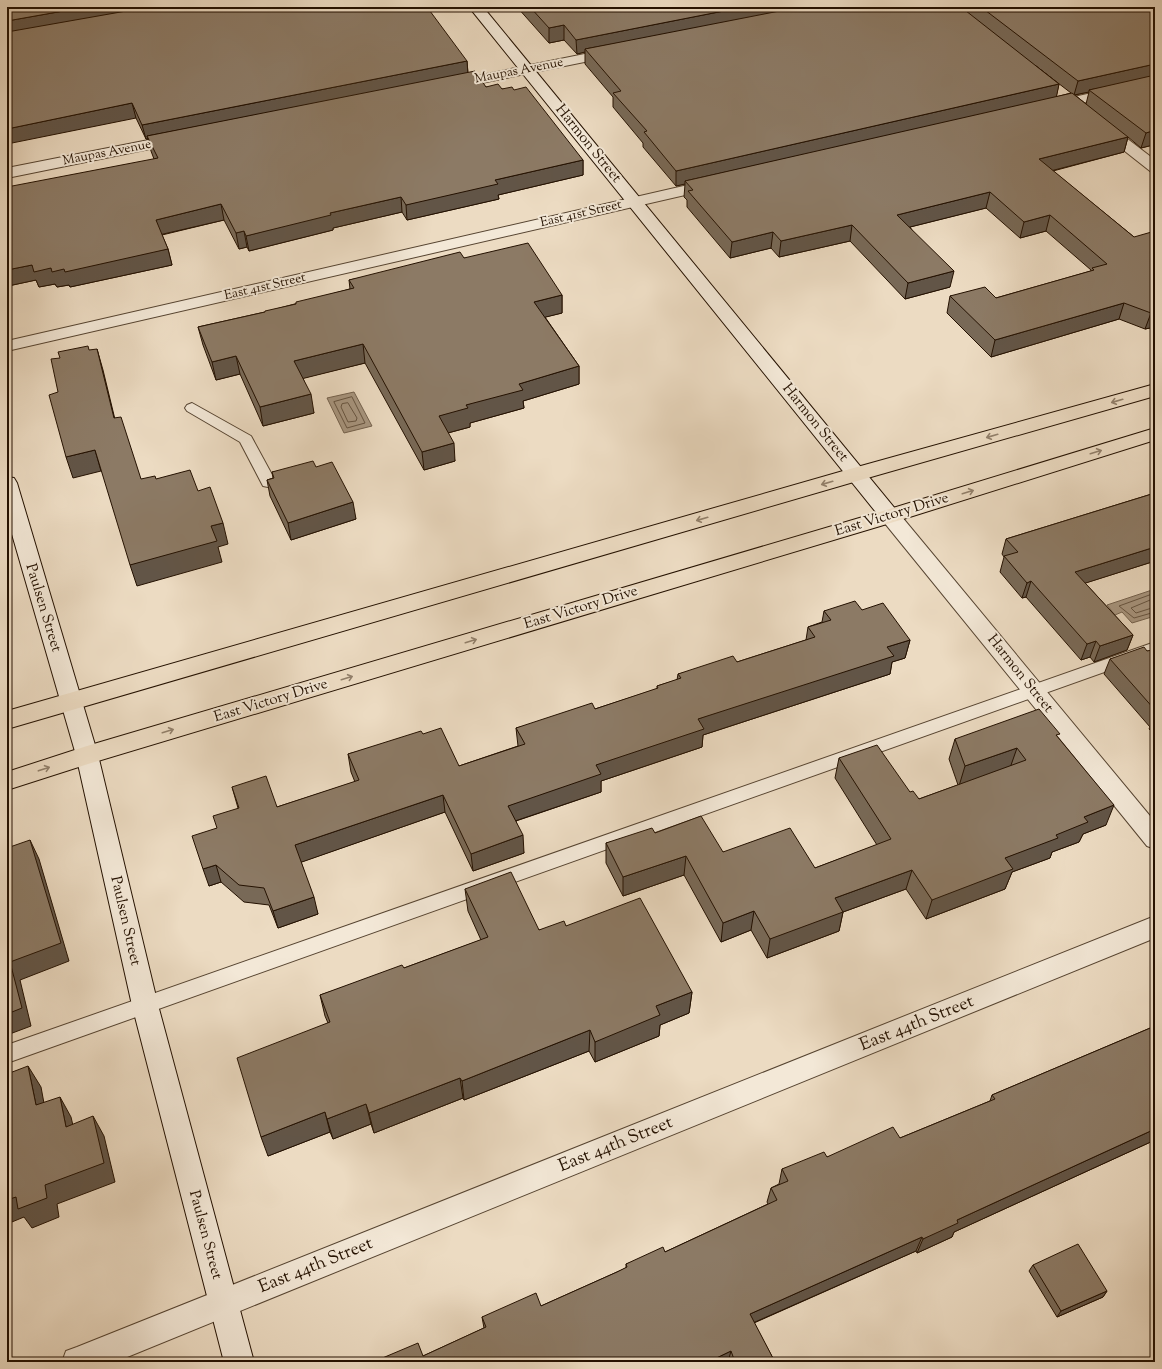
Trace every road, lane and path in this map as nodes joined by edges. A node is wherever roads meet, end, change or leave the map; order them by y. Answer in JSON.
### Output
{"nodes":[{"id":1,"x":476,"y":7,"type":"edge"},
{"id":2,"x":627,"y":50,"type":"edge"},
{"id":3,"x":527,"y":70,"type":"junction"},
{"id":4,"x":1155,"y":83,"type":"edge"},
{"id":5,"x":441,"y":87,"type":"edge"},
{"id":6,"x":1039,"y":109,"type":"edge"},
{"id":7,"x":1095,"y":121,"type":"edge"},
{"id":8,"x":193,"y":136,"type":"edge"},
{"id":9,"x":1155,"y":168,"type":"edge"},
{"id":10,"x":7,"y":173,"type":"edge"},
{"id":11,"x":728,"y":180,"type":"edge"},
{"id":12,"x":635,"y":202,"type":"junction"},
{"id":13,"x":7,"y":346,"type":"edge"},
{"id":14,"x":1155,"y":390,"type":"edge"},
{"id":15,"x":192,"y":408,"type":"dead end"},
{"id":16,"x":1155,"y":434,"type":"edge"},
{"id":17,"x":857,"y":474,"type":"junction"},
{"id":18,"x":268,"y":482,"type":"edge"},
{"id":19,"x":7,"y":483,"type":"edge"},
{"id":20,"x":11,"y":515,"type":"edge"},
{"id":21,"x":890,"y":516,"type":"junction"},
{"id":22,"x":1155,"y":648,"type":"edge"},
{"id":23,"x":1034,"y":691,"type":"junction"},
{"id":24,"x":71,"y":701,"type":"junction"},
{"id":25,"x":7,"y":720,"type":"edge"},
{"id":26,"x":88,"y":755,"type":"junction"},
{"id":27,"x":7,"y":781,"type":"edge"},
{"id":28,"x":1155,"y":839,"type":"edge"},
{"id":29,"x":1155,"y":928,"type":"edge"},
{"id":30,"x":145,"y":1005,"type":"junction"},
{"id":31,"x":7,"y":1054,"type":"edge"},
{"id":32,"x":223,"y":1304,"type":"junction"},
{"id":33,"x":77,"y":1362,"type":"edge"},
{"id":34,"x":238,"y":1362,"type":"edge"}],
"edges":[{"from":1,"to":3,"type":"street","name":"Harmon Street"},
{"from":2,"to":3,"type":"street","name":"Maupas Avenue"},
{"from":3,"to":5,"type":"street","name":"Maupas Avenue"},
{"from":3,"to":12,"type":"street","name":"Harmon Street"},
{"from":4,"to":6,"type":"street"},
{"from":7,"to":9,"type":"street"},
{"from":8,"to":10,"type":"street","name":"Maupas Avenue"},
{"from":11,"to":12,"type":"street","name":"East 41st Street"},
{"from":12,"to":13,"type":"street","name":"East 41st Street"},
{"from":12,"to":17,"type":"street","name":"Harmon Street"},
{"from":14,"to":17,"type":"main road","one_way":true},
{"from":15,"to":18,"type":"lane"},
{"from":21,"to":16,"type":"main road","name":"East Victory Drive","one_way":true},
{"from":17,"to":21,"type":"street","name":"Harmon Street"},
{"from":17,"to":24,"type":"main road","one_way":true},
{"from":19,"to":20,"type":"street","name":"Paulsen Street"},
{"from":20,"to":24,"type":"street","name":"Paulsen Street"},
{"from":21,"to":23,"type":"street","name":"Harmon Street"},
{"from":26,"to":21,"type":"main road","name":"East Victory Drive","one_way":true},
{"from":22,"to":23,"type":"lane"},
{"from":23,"to":28,"type":"street","name":"Harmon Street"},
{"from":23,"to":30,"type":"lane"},
{"from":24,"to":25,"type":"main road"},
{"from":24,"to":26,"type":"street","name":"Paulsen Street"},
{"from":27,"to":26,"type":"main road","name":"East Victory Drive","one_way":true},
{"from":26,"to":30,"type":"street","name":"Paulsen Street"},
{"from":29,"to":32,"type":"street","name":"East 44th Street"},
{"from":30,"to":31,"type":"lane"},
{"from":30,"to":32,"type":"street","name":"Paulsen Street"},
{"from":32,"to":33,"type":"street","name":"East 44th Street"},
{"from":32,"to":34,"type":"street","name":"Paulsen Street"}]}
